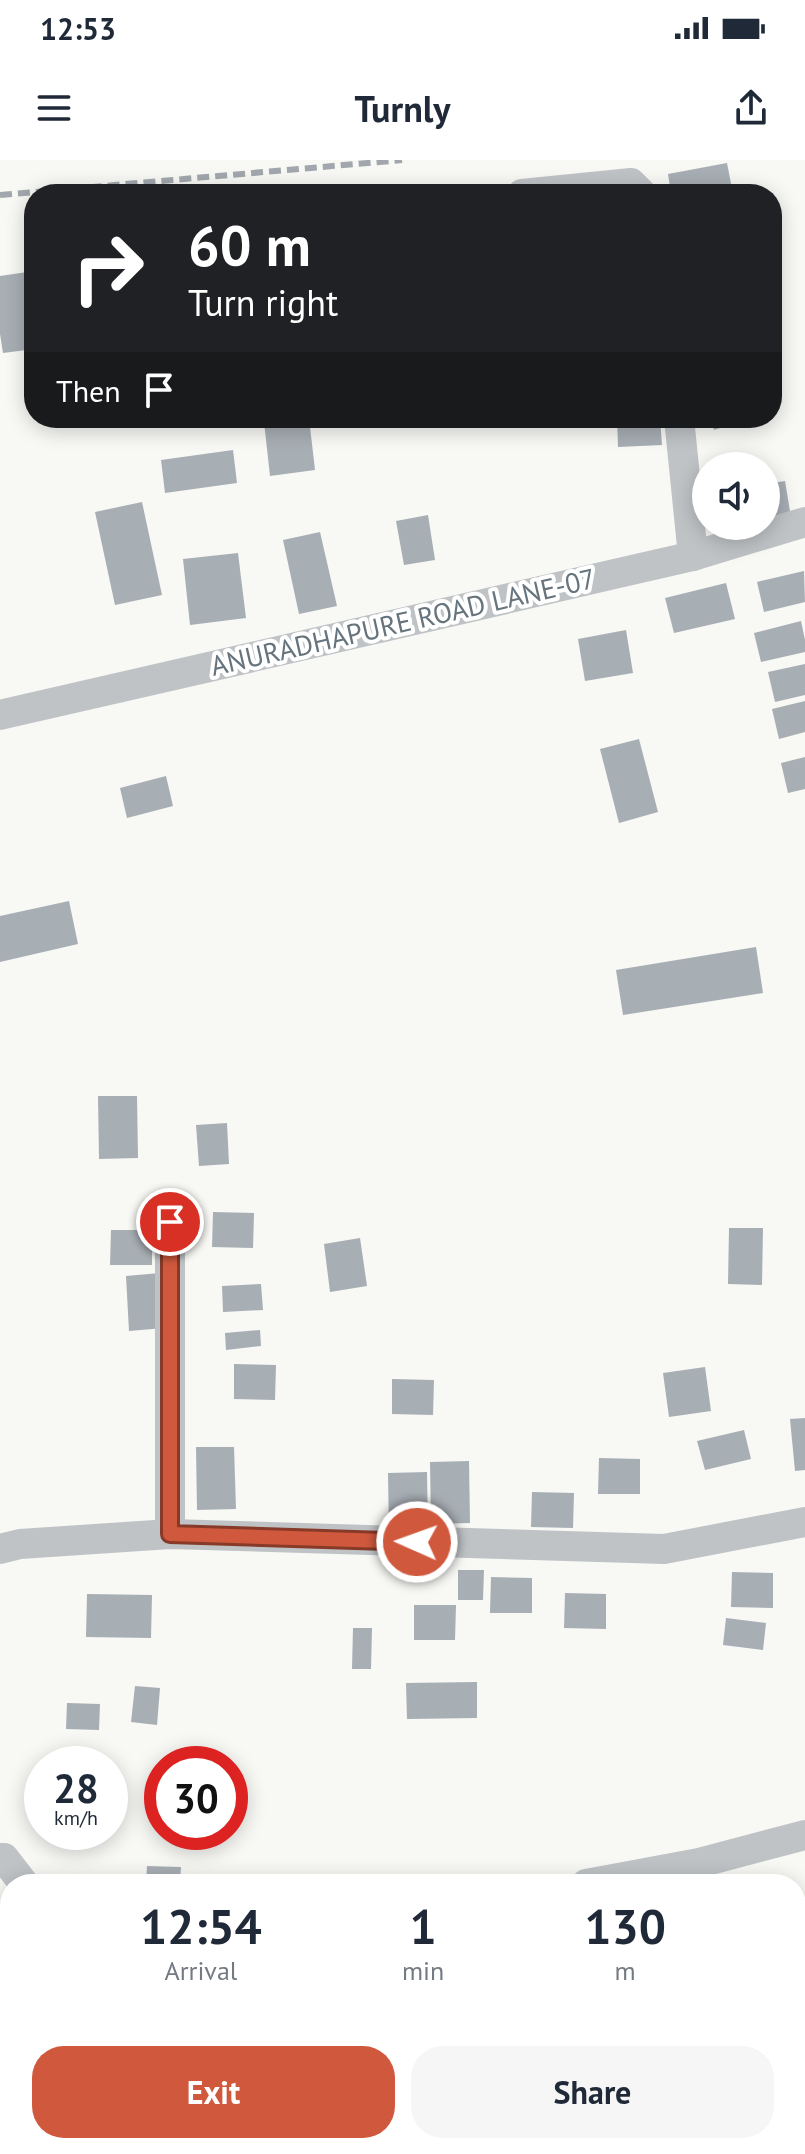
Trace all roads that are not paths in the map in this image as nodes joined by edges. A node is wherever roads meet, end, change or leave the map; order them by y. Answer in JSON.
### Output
{"nodes":[{"id":1,"x":680,"y":428,"type":"edge"},
{"id":2,"x":805,"y":522,"type":"edge"},
{"id":3,"x":693,"y":556,"type":"junction"},
{"id":4,"x":0,"y":715,"type":"edge"},
{"id":5,"x":170,"y":1222,"type":"dead end"},
{"id":6,"x":805,"y":1522,"type":"edge"},
{"id":7,"x":170,"y":1534,"type":"junction"},
{"id":8,"x":0,"y":1549,"type":"edge"},
{"id":9,"x":805,"y":1835,"type":"edge"},
{"id":10,"x":0,"y":1858,"type":"edge"},
{"id":11,"x":16,"y":1874,"type":"edge"},
{"id":12,"x":640,"y":1874,"type":"edge"}],
"edges":[{"from":1,"to":3,"type":"street"},
{"from":2,"to":3,"type":"street","name":"ANURADHAPURE ROAD LANE-07"},
{"from":3,"to":4,"type":"street","name":"ANURADHAPURE ROAD LANE-07"},
{"from":5,"to":7,"type":"street"},
{"from":6,"to":7,"type":"street"},
{"from":7,"to":8,"type":"street"},
{"from":9,"to":12,"type":"street"},
{"from":10,"to":11,"type":"street"}]}
